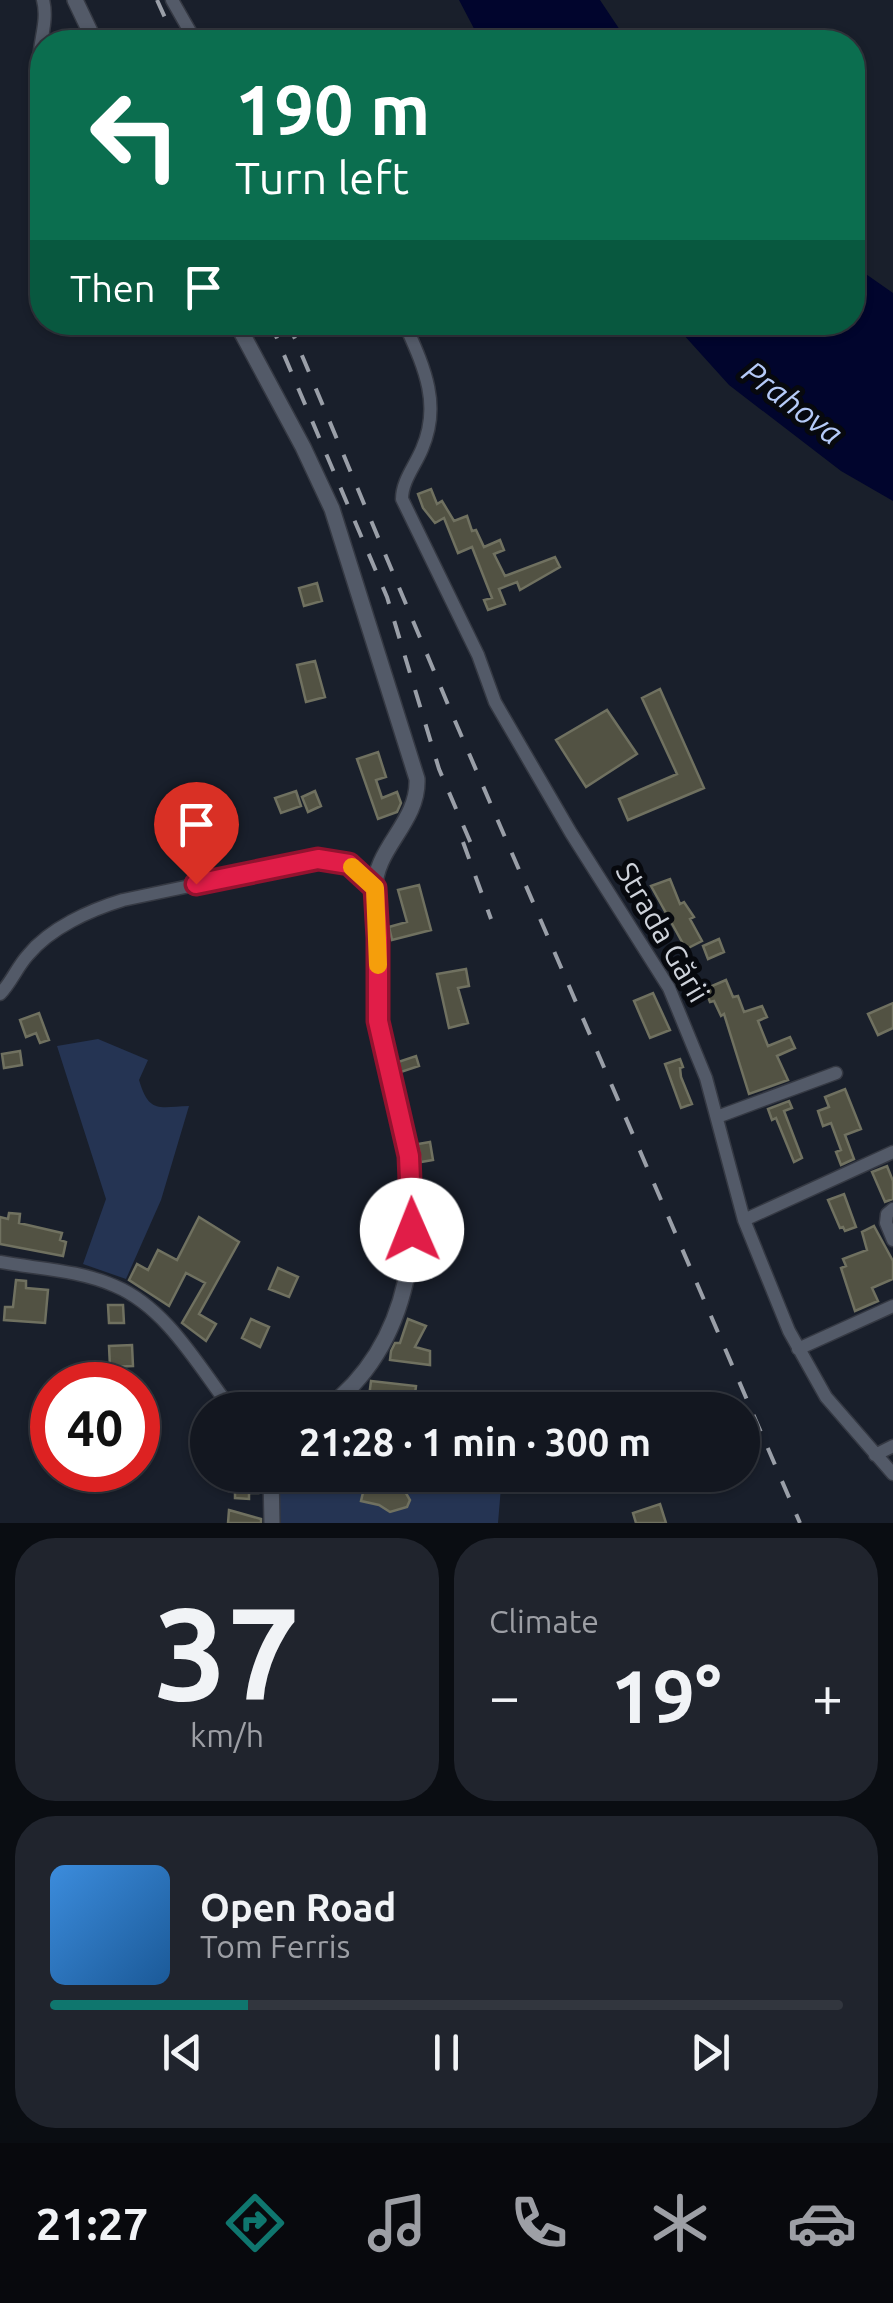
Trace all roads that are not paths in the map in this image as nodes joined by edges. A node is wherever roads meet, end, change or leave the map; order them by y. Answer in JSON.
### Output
{"nodes":[{"id":1,"x":43,"y":0,"type":"edge"},
{"id":2,"x":75,"y":0,"type":"edge"},
{"id":3,"x":172,"y":0,"type":"edge"},
{"id":4,"x":45,"y":30,"type":"edge"},
{"id":5,"x":90,"y":30,"type":"edge"},
{"id":6,"x":189,"y":30,"type":"edge"},
{"id":7,"x":243,"y":335,"type":"edge"},
{"id":8,"x":409,"y":335,"type":"edge"},
{"id":9,"x":375,"y":888,"type":"junction"},
{"id":10,"x":0,"y":994,"type":"edge"},
{"id":11,"x":836,"y":1073,"type":"dead end"},
{"id":12,"x":718,"y":1117,"type":"junction"},
{"id":13,"x":893,"y":1152,"type":"edge"},
{"id":14,"x":893,"y":1209,"type":"edge"},
{"id":15,"x":744,"y":1220,"type":"junction"},
{"id":16,"x":893,"y":1240,"type":"edge"},
{"id":17,"x":0,"y":1262,"type":"edge"},
{"id":18,"x":893,"y":1306,"type":"edge"},
{"id":19,"x":798,"y":1348,"type":"junction"},
{"id":20,"x":218,"y":1392,"type":"edge"},
{"id":21,"x":347,"y":1392,"type":"edge"},
{"id":22,"x":893,"y":1446,"type":"edge"},
{"id":23,"x":875,"y":1455,"type":"junction"},
{"id":24,"x":893,"y":1474,"type":"edge"},
{"id":25,"x":271,"y":1492,"type":"edge"},
{"id":26,"x":272,"y":1523,"type":"edge"}],
"edges":[{"from":1,"to":4,"type":"street"},
{"from":2,"to":5,"type":"street"},
{"from":3,"to":6,"type":"street"},
{"from":7,"to":9,"type":"street"},
{"from":8,"to":12,"type":"street","name":"Strada Gării"},
{"from":9,"to":10,"type":"street"},
{"from":9,"to":21,"type":"street"},
{"from":11,"to":12,"type":"street"},
{"from":12,"to":15,"type":"street","name":"Strada Gării"},
{"from":13,"to":15,"type":"street"},
{"from":14,"to":16,"type":"street"},
{"from":15,"to":19,"type":"street","name":"Strada Gării"},
{"from":17,"to":20,"type":"street"},
{"from":18,"to":19,"type":"street"},
{"from":19,"to":23,"type":"street","name":"Strada Gării"},
{"from":22,"to":23,"type":"street"},
{"from":23,"to":24,"type":"street","name":"Strada Gării"},
{"from":25,"to":26,"type":"street"}]}
